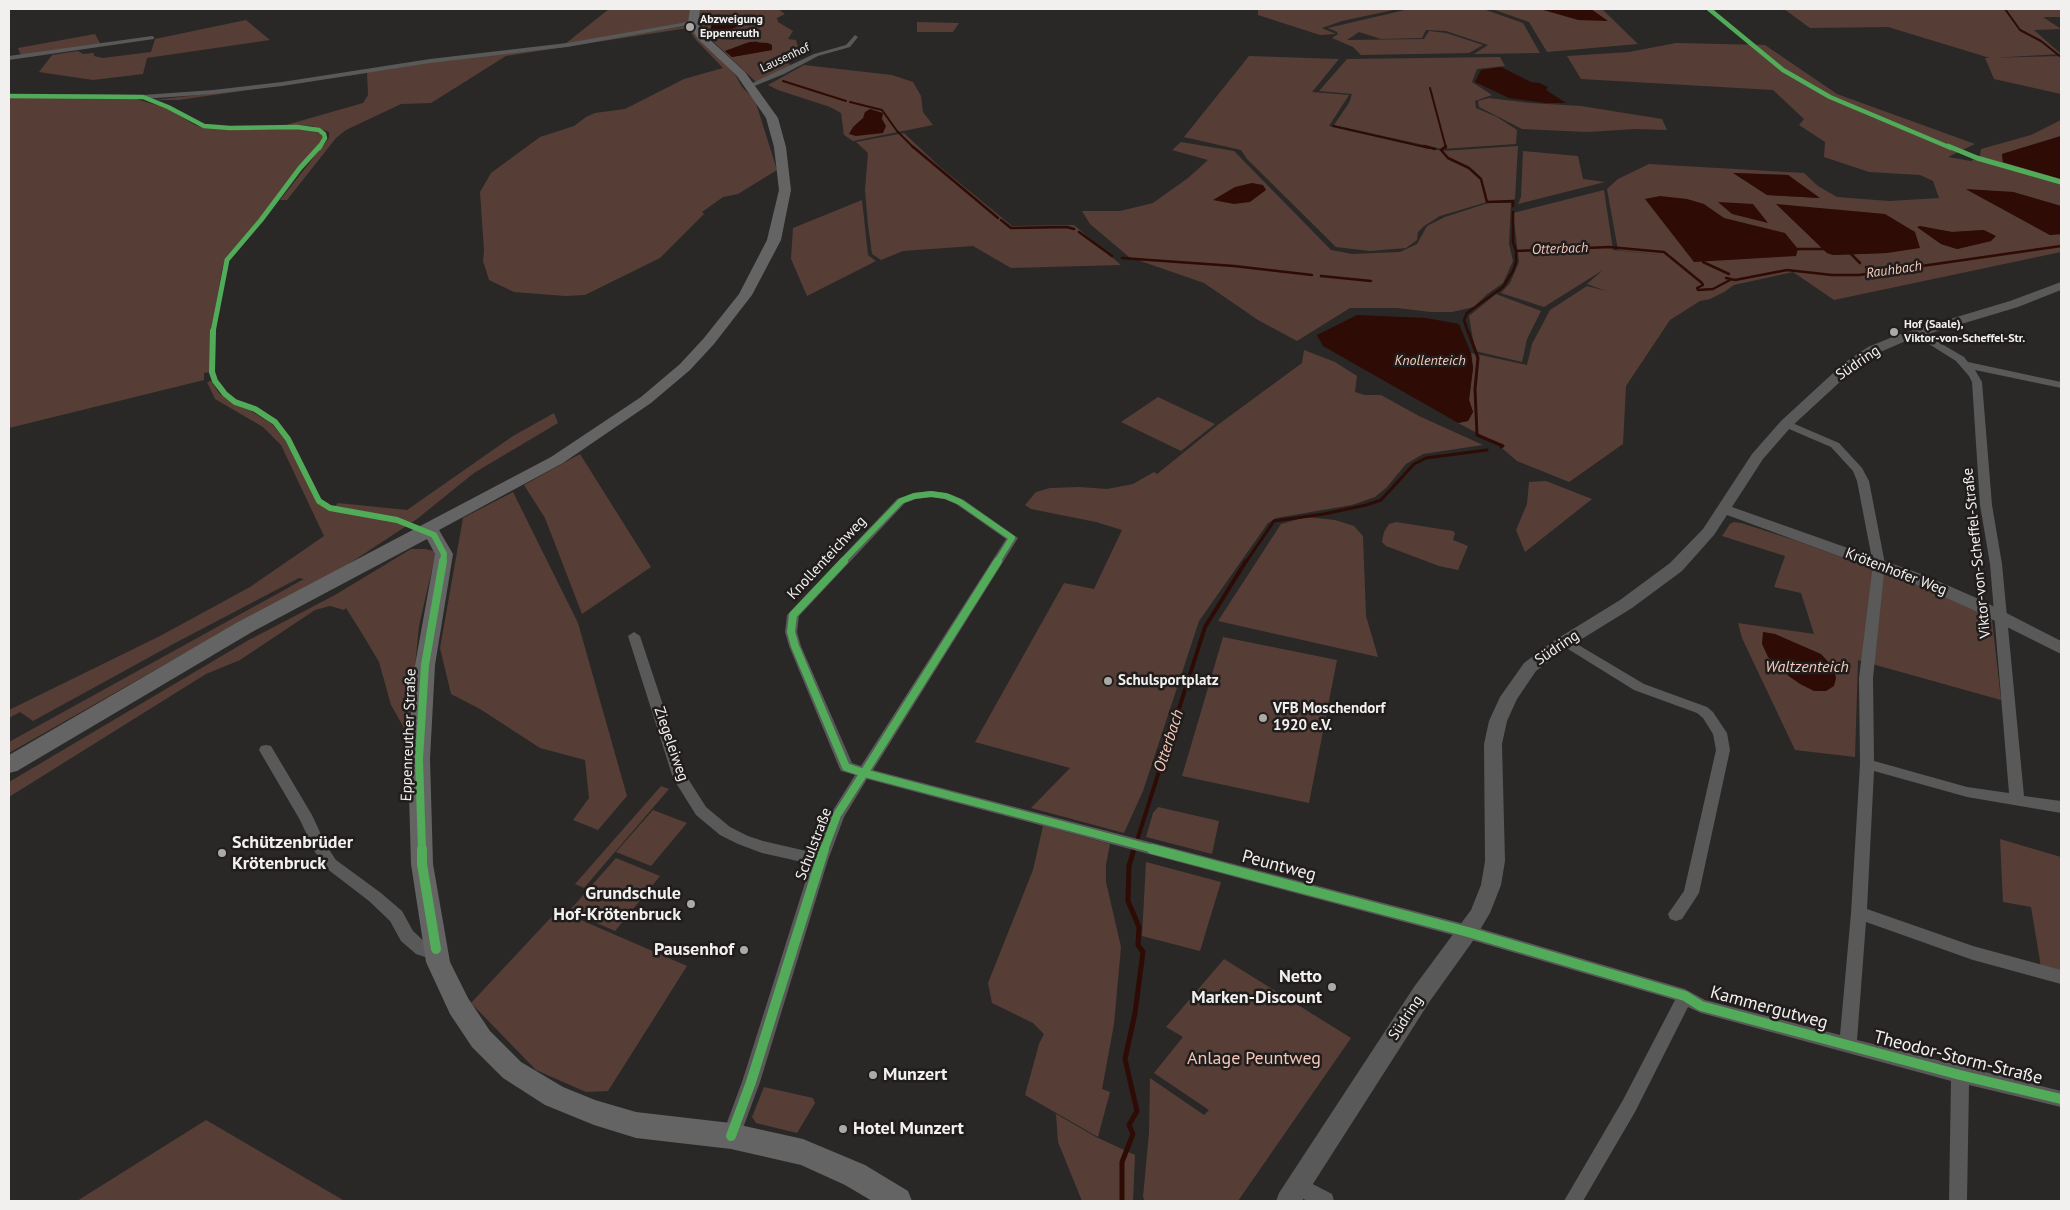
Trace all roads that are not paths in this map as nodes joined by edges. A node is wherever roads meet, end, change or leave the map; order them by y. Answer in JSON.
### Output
{"nodes":[{"id":1,"x":695,"y":9,"type":"edge"},
{"id":2,"x":694,"y":23,"type":"junction"},
{"id":3,"x":855,"y":36,"type":"dead end"},
{"id":4,"x":152,"y":38,"type":"dead end"},
{"id":5,"x":9,"y":58,"type":"edge"},
{"id":6,"x":750,"y":86,"type":"junction"},
{"id":7,"x":9,"y":96,"type":"edge"},
{"id":8,"x":2061,"y":286,"type":"edge"},
{"id":9,"x":1916,"y":332,"type":"junction"},
{"id":10,"x":1967,"y":365,"type":"junction"},
{"id":11,"x":2061,"y":385,"type":"edge"},
{"id":12,"x":1786,"y":424,"type":"junction"},
{"id":13,"x":1724,"y":509,"type":"junction"},
{"id":14,"x":425,"y":531,"type":"junction"},
{"id":15,"x":1012,"y":538,"type":"joint"},
{"id":16,"x":1879,"y":564,"type":"junction"},
{"id":17,"x":2001,"y":618,"type":"junction"},
{"id":18,"x":634,"y":636,"type":"dead end"},
{"id":19,"x":1565,"y":641,"type":"junction"},
{"id":20,"x":2061,"y":648,"type":"edge"},
{"id":21,"x":266,"y":750,"type":"dead end"},
{"id":22,"x":1867,"y":764,"type":"junction"},
{"id":23,"x":9,"y":765,"type":"edge"},
{"id":24,"x":864,"y":773,"type":"junction"},
{"id":25,"x":2017,"y":800,"type":"junction"},
{"id":26,"x":2061,"y":807,"type":"edge"},
{"id":27,"x":820,"y":860,"type":"junction"},
{"id":28,"x":1859,"y":913,"type":"junction"},
{"id":29,"x":1676,"y":914,"type":"dead end"},
{"id":30,"x":1468,"y":932,"type":"junction"},
{"id":31,"x":436,"y":949,"type":"junction"},
{"id":32,"x":2061,"y":977,"type":"edge"},
{"id":33,"x":1684,"y":996,"type":"junction"},
{"id":34,"x":1848,"y":1045,"type":"junction"},
{"id":35,"x":1960,"y":1075,"type":"junction"},
{"id":36,"x":2061,"y":1099,"type":"edge"},
{"id":37,"x":731,"y":1136,"type":"junction"},
{"id":38,"x":1292,"y":1193,"type":"edge"},
{"id":39,"x":888,"y":1199,"type":"edge"},
{"id":40,"x":1325,"y":1201,"type":"edge"},
{"id":41,"x":1573,"y":1201,"type":"edge"},
{"id":42,"x":1958,"y":1201,"type":"edge"}],
"edges":[{"from":1,"to":2,"type":"main road"},
{"from":2,"to":6,"type":"main road"},
{"from":2,"to":7,"type":"street"},
{"from":3,"to":6,"type":"street","name":"Lausenhof"},
{"from":4,"to":5,"type":"street"},
{"from":6,"to":14,"type":"main road"},
{"from":8,"to":9,"type":"street","name":"Südring"},
{"from":9,"to":10,"type":"street","name":"Viktor-von-Scheffel-Straße"},
{"from":9,"to":12,"type":"street","name":"Südring"},
{"from":10,"to":11,"type":"street"},
{"from":10,"to":17,"type":"street","name":"Viktor-von-Scheffel-Straße"},
{"from":12,"to":13,"type":"street","name":"Südring"},
{"from":12,"to":16,"type":"street","name":"Kammergutweg"},
{"from":13,"to":16,"type":"street","name":"Krötenhofer Weg"},
{"from":13,"to":19,"type":"street","name":"Südring"},
{"from":14,"to":23,"type":"main road"},
{"from":14,"to":31,"type":"main road","name":"Eppenreuther Straße"},
{"from":15,"to":24,"type":"street","name":"Schulstraße"},
{"from":15,"to":24,"type":"street","name":"Knollenteichweg"},
{"from":16,"to":17,"type":"street","name":"Krötenhofer Weg"},
{"from":16,"to":22,"type":"street","name":"Kammergutweg"},
{"from":17,"to":20,"type":"street","name":"Krötenhofer Weg"},
{"from":17,"to":25,"type":"street","name":"Viktor-von-Scheffel-Straße"},
{"from":18,"to":27,"type":"street","name":"Ziegeleiweg"},
{"from":19,"to":29,"type":"street"},
{"from":19,"to":30,"type":"street","name":"Südring"},
{"from":21,"to":31,"type":"street"},
{"from":22,"to":25,"type":"street"},
{"from":22,"to":28,"type":"street","name":"Kammergutweg"},
{"from":24,"to":27,"type":"street","name":"Schulstraße"},
{"from":24,"to":30,"type":"street","name":"Peuntweg"},
{"from":25,"to":26,"type":"street"},
{"from":27,"to":37,"type":"street","name":"Schulstraße"},
{"from":28,"to":32,"type":"street"},
{"from":28,"to":34,"type":"street","name":"Kammergutweg"},
{"from":30,"to":33,"type":"street","name":"Peuntweg"},
{"from":30,"to":38,"type":"street","name":"Südring"},
{"from":31,"to":37,"type":"main road","name":"Eppenreuther Straße"},
{"from":33,"to":34,"type":"street","name":"Kammergutweg"},
{"from":33,"to":41,"type":"street"},
{"from":34,"to":35,"type":"street","name":"Theodor-Storm-Straße"},
{"from":35,"to":36,"type":"street","name":"Theodor-Storm-Straße"},
{"from":35,"to":42,"type":"street"},
{"from":37,"to":39,"type":"main road","name":"Eppenreuther Straße"},
{"from":38,"to":40,"type":"street"}]}
